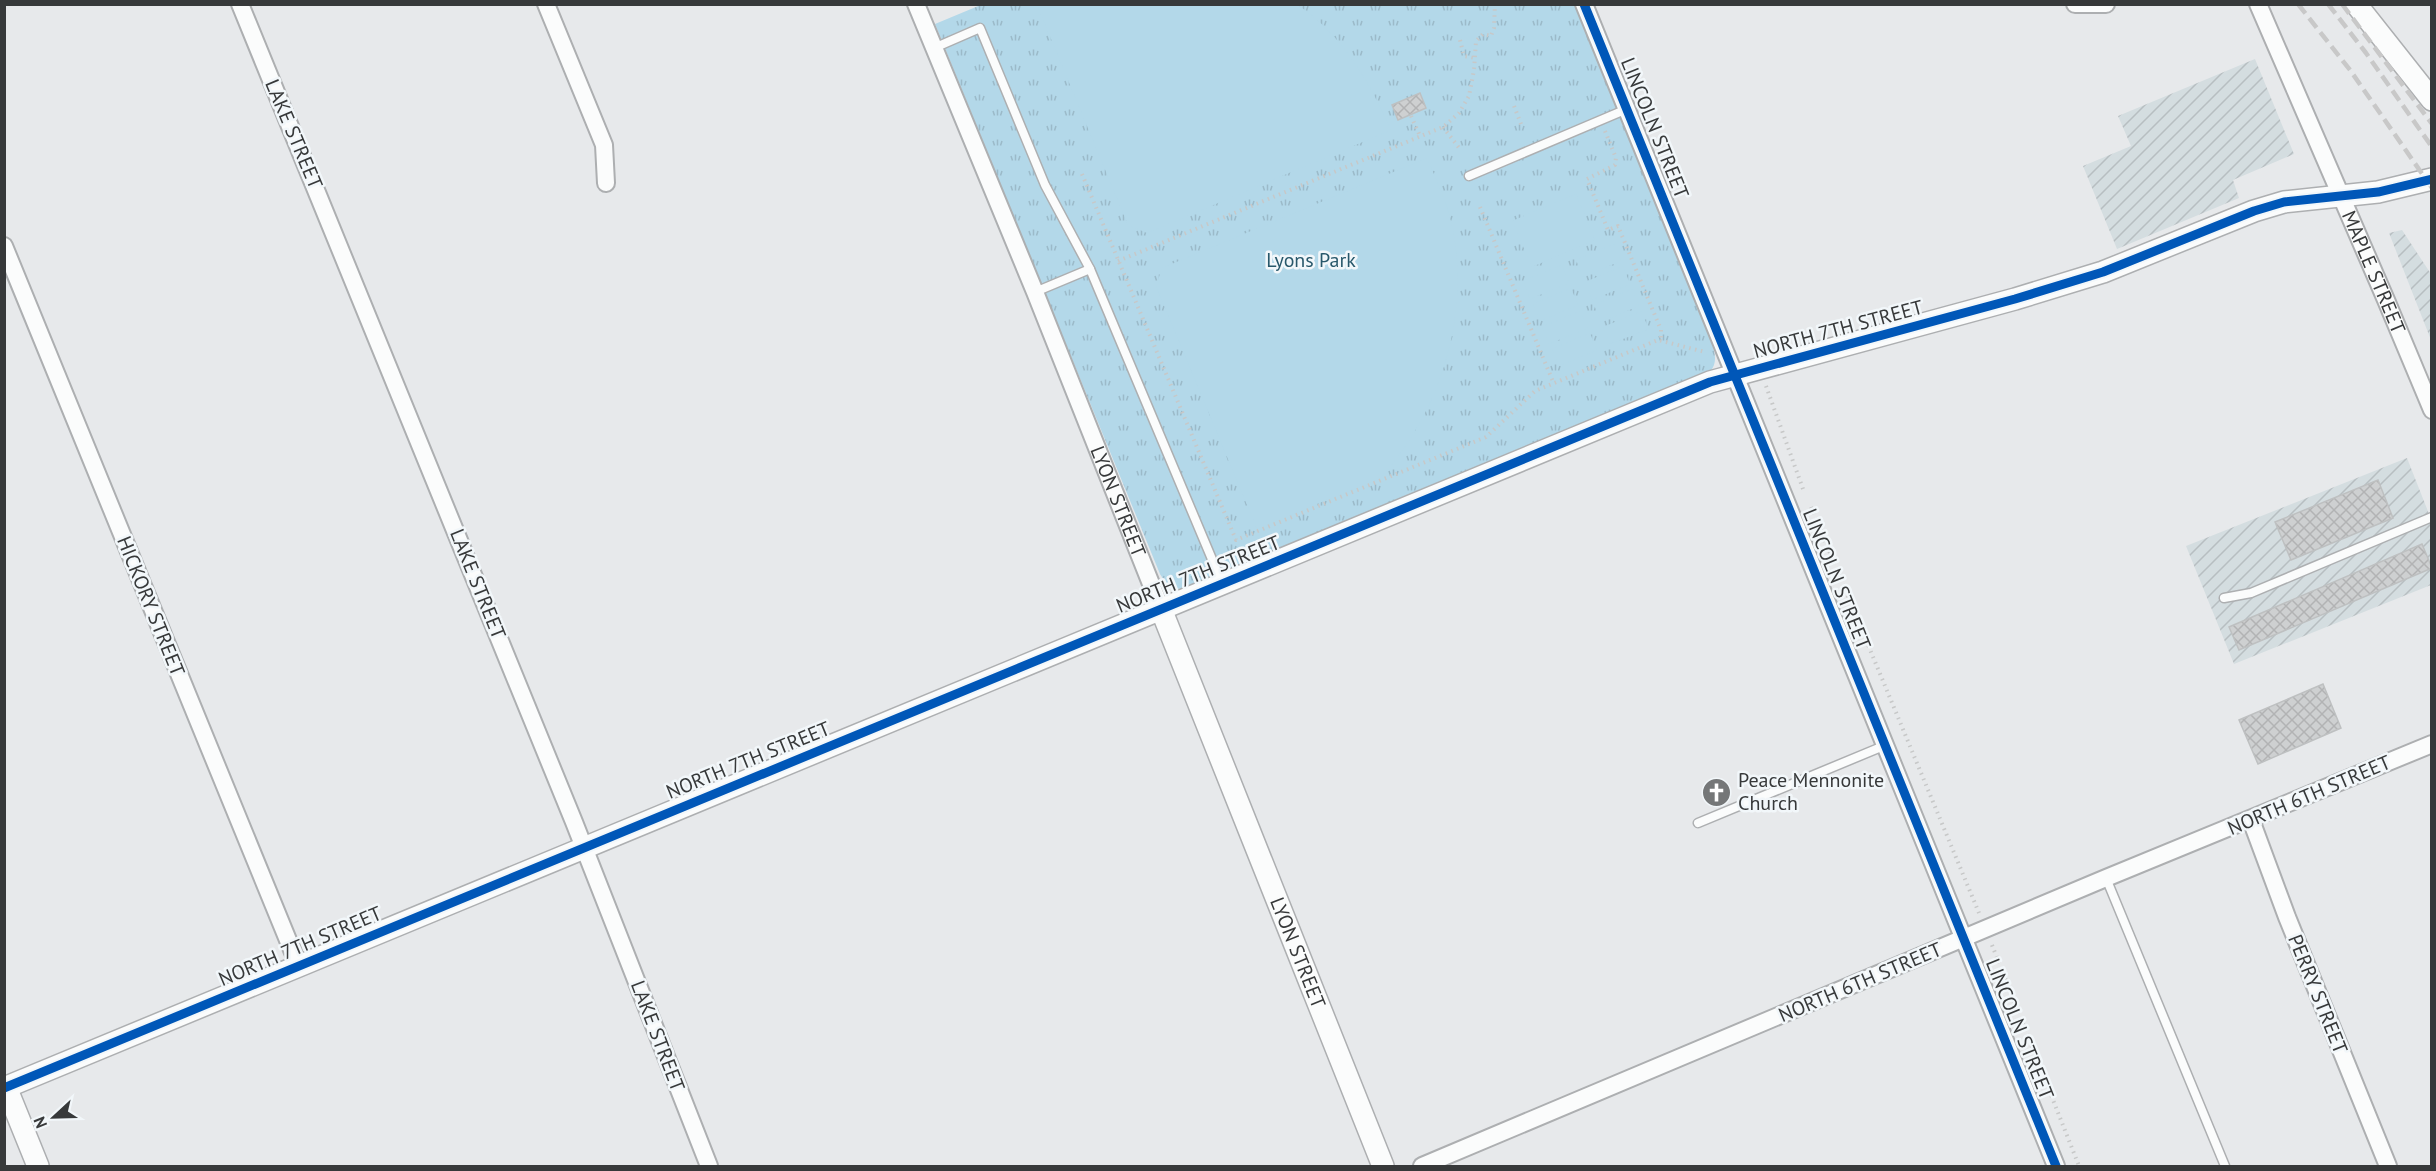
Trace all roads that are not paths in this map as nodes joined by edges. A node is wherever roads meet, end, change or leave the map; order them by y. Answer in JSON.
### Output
{"nodes":[{"id":1,"x":240,"y":4,"type":"edge"},
{"id":2,"x":546,"y":4,"type":"edge"},
{"id":3,"x":916,"y":4,"type":"edge"},
{"id":4,"x":1584,"y":4,"type":"edge"},
{"id":5,"x":2075,"y":4,"type":"edge"},
{"id":6,"x":2106,"y":4,"type":"edge"},
{"id":7,"x":2258,"y":4,"type":"edge"},
{"id":8,"x":2356,"y":4,"type":"edge"},
{"id":9,"x":934,"y":48,"type":"junction"},
{"id":10,"x":2432,"y":100,"type":"edge"},
{"id":11,"x":1628,"y":109,"type":"junction"},
{"id":12,"x":1469,"y":176,"type":"dead end"},
{"id":13,"x":2432,"y":179,"type":"edge"},
{"id":14,"x":606,"y":183,"type":"dead end"},
{"id":15,"x":2341,"y":196,"type":"junction"},
{"id":16,"x":4,"y":246,"type":"edge"},
{"id":17,"x":1090,"y":269,"type":"junction"},
{"id":18,"x":1035,"y":292,"type":"junction"},
{"id":19,"x":1732,"y":367,"type":"junction"},
{"id":20,"x":2432,"y":410,"type":"edge"},
{"id":21,"x":2432,"y":517,"type":"edge"},
{"id":22,"x":1222,"y":584,"type":"junction"},
{"id":23,"x":2223,"y":598,"type":"dead end"},
{"id":24,"x":1161,"y":609,"type":"junction"},
{"id":25,"x":2432,"y":744,"type":"edge"},
{"id":26,"x":1886,"y":745,"type":"junction"},
{"id":27,"x":2251,"y":820,"type":"junction"},
{"id":28,"x":1698,"y":823,"type":"dead end"},
{"id":29,"x":584,"y":847,"type":"junction"},
{"id":30,"x":2106,"y":878,"type":"junction"},
{"id":31,"x":1964,"y":939,"type":"junction"},
{"id":32,"x":299,"y":966,"type":"junction"},
{"id":33,"x":5,"y":1084,"type":"edge"},
{"id":34,"x":38,"y":1167,"type":"edge"},
{"id":35,"x":710,"y":1167,"type":"edge"},
{"id":36,"x":1383,"y":1167,"type":"edge"},
{"id":37,"x":1422,"y":1167,"type":"edge"},
{"id":38,"x":2056,"y":1167,"type":"edge"},
{"id":39,"x":2225,"y":1167,"type":"edge"},
{"id":40,"x":2388,"y":1167,"type":"edge"}],
"edges":[{"from":1,"to":29,"type":"street","name":"LAKE STREET"},
{"from":2,"to":14,"type":"street"},
{"from":3,"to":9,"type":"street","name":"LYON STREET"},
{"from":4,"to":11,"type":"street","name":"LINCOLN STREET"},
{"from":5,"to":6,"type":"street"},
{"from":7,"to":15,"type":"street","name":"MAPLE STREET"},
{"from":8,"to":10,"type":"street"},
{"from":9,"to":17,"type":"lane"},
{"from":9,"to":18,"type":"street","name":"LYON STREET"},
{"from":11,"to":12,"type":"lane"},
{"from":11,"to":19,"type":"street","name":"LINCOLN STREET"},
{"from":13,"to":15,"type":"street","name":"NORTH 7TH STREET"},
{"from":15,"to":19,"type":"street","name":"NORTH 7TH STREET"},
{"from":15,"to":20,"type":"street","name":"MAPLE STREET"},
{"from":16,"to":32,"type":"street","name":"HICKORY STREET"},
{"from":17,"to":18,"type":"lane"},
{"from":17,"to":22,"type":"lane"},
{"from":18,"to":24,"type":"street","name":"LYON STREET"},
{"from":19,"to":22,"type":"street","name":"NORTH 7TH STREET"},
{"from":19,"to":26,"type":"street","name":"LINCOLN STREET"},
{"from":21,"to":23,"type":"lane"},
{"from":22,"to":24,"type":"street","name":"NORTH 7TH STREET"},
{"from":24,"to":29,"type":"street","name":"NORTH 7TH STREET"},
{"from":24,"to":36,"type":"street","name":"LYON STREET"},
{"from":25,"to":27,"type":"street","name":"NORTH 6TH STREET"},
{"from":26,"to":28,"type":"lane"},
{"from":26,"to":31,"type":"street","name":"LINCOLN STREET"},
{"from":27,"to":30,"type":"street","name":"NORTH 6TH STREET"},
{"from":27,"to":40,"type":"street","name":"PERRY STREET"},
{"from":29,"to":32,"type":"street","name":"NORTH 7TH STREET"},
{"from":29,"to":35,"type":"street","name":"LAKE STREET"},
{"from":30,"to":31,"type":"street","name":"NORTH 6TH STREET"},
{"from":30,"to":39,"type":"lane"},
{"from":31,"to":37,"type":"street","name":"NORTH 6TH STREET"},
{"from":31,"to":38,"type":"street","name":"LINCOLN STREET"},
{"from":32,"to":33,"type":"street","name":"NORTH 7TH STREET"},
{"from":33,"to":34,"type":"street"}]}
